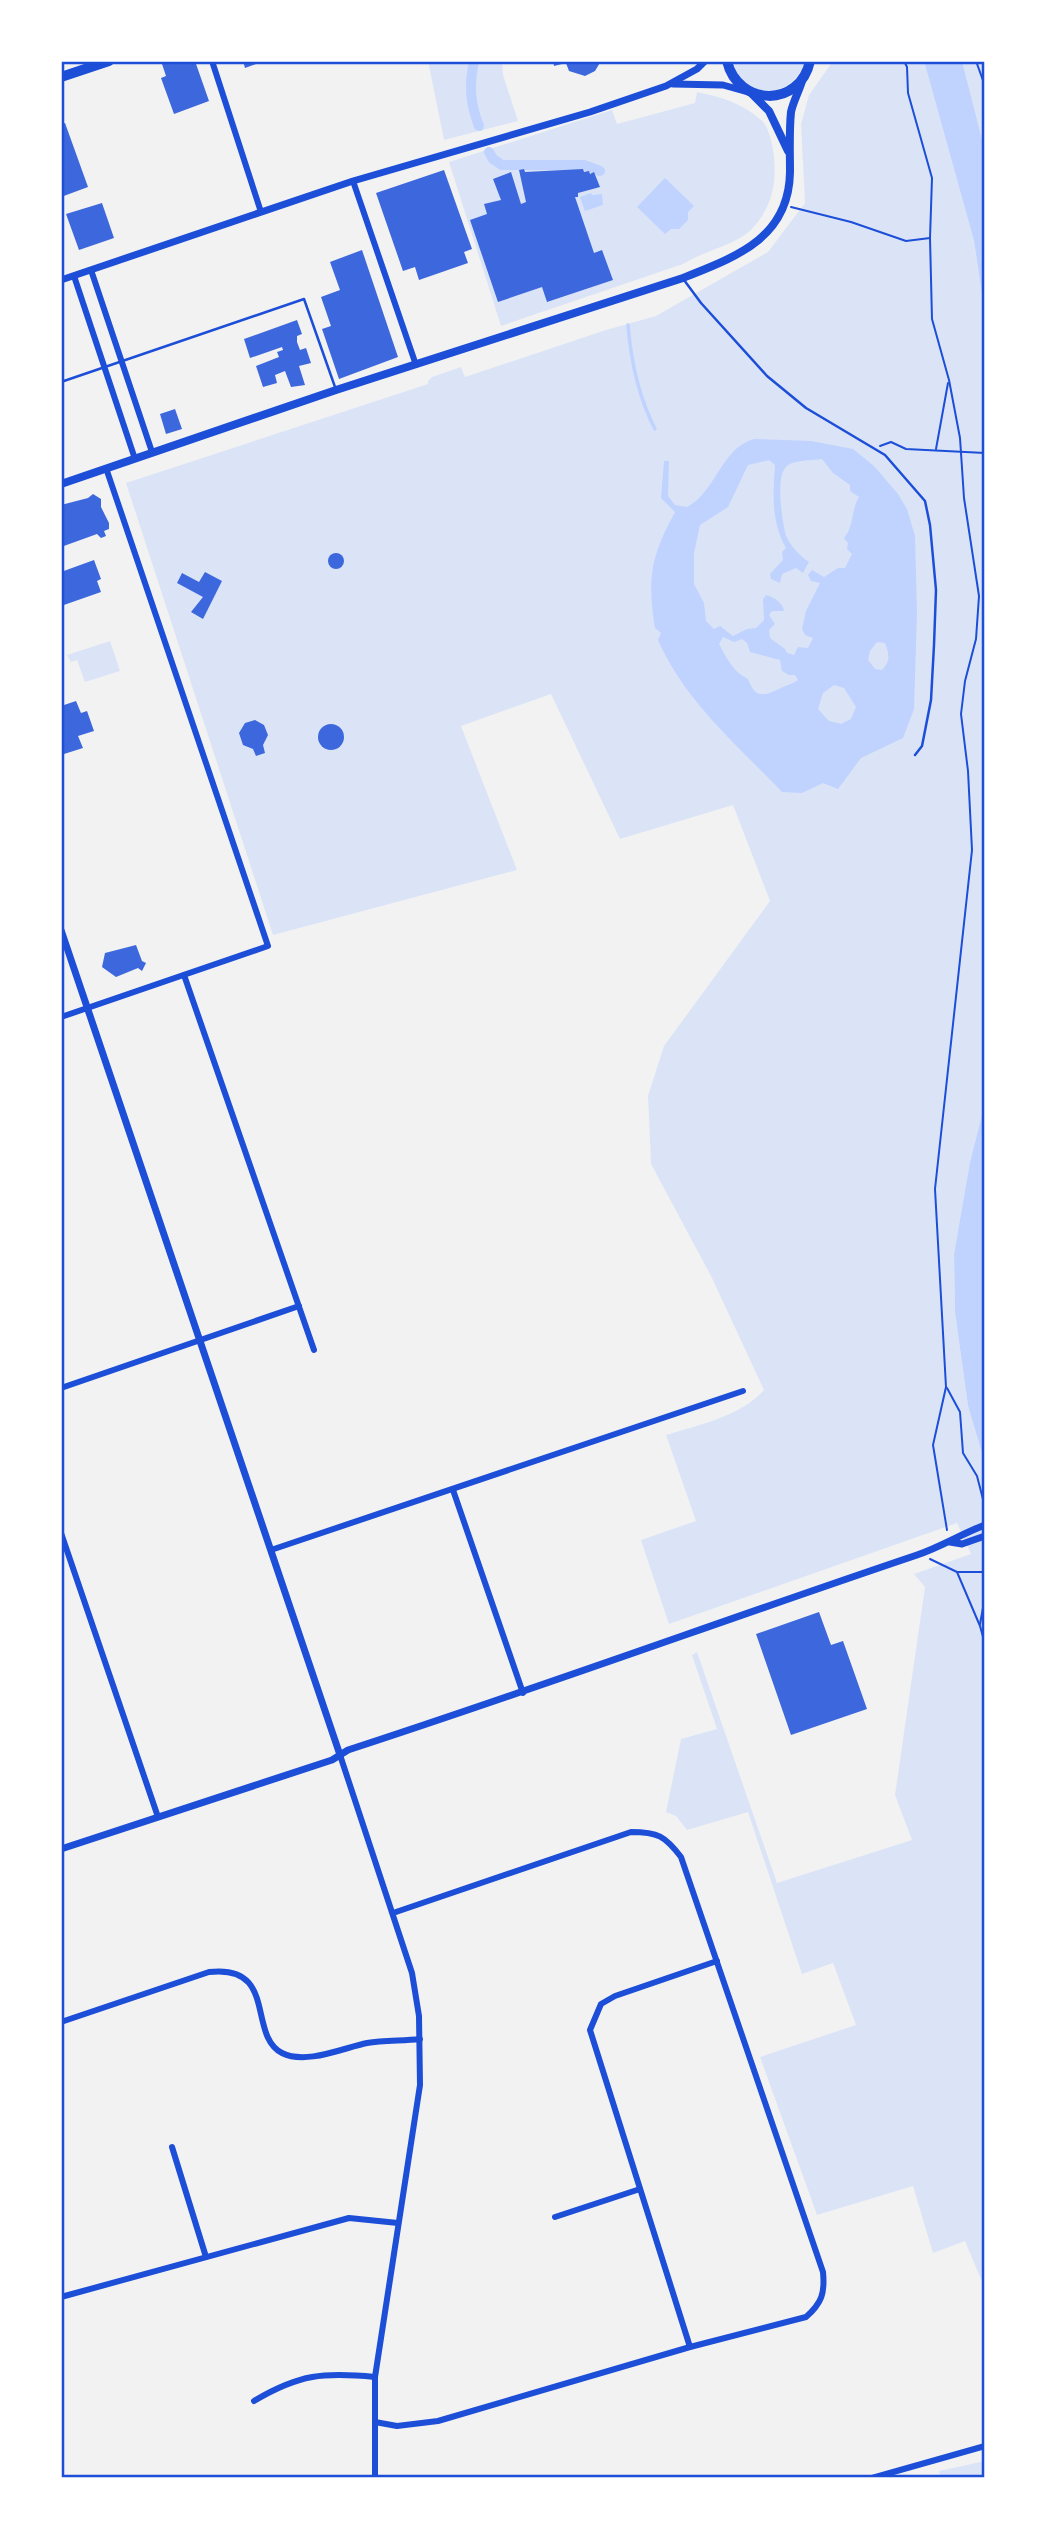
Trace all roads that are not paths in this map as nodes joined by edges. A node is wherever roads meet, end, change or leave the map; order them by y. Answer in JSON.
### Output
{"nodes":[{"id":1,"x":109,"y":61,"type":"edge"},
{"id":2,"x":212,"y":61,"type":"edge"},
{"id":3,"x":705,"y":61,"type":"edge"},
{"id":4,"x":727,"y":61,"type":"edge"},
{"id":5,"x":810,"y":61,"type":"edge"},
{"id":6,"x":816,"y":61,"type":"edge"},
{"id":7,"x":61,"y":77,"type":"edge"},
{"id":8,"x":804,"y":78,"type":"junction"},
{"id":9,"x":673,"y":84,"type":"junction"},
{"id":10,"x":750,"y":92,"type":"junction"},
{"id":11,"x":789,"y":154,"type":"junction"},
{"id":12,"x":353,"y":181,"type":"junction"},
{"id":13,"x":261,"y":212,"type":"junction"},
{"id":14,"x":91,"y":270,"type":"junction"},
{"id":15,"x":74,"y":276,"type":"junction"},
{"id":16,"x":683,"y":278,"type":"junction"},
{"id":17,"x":61,"y":280,"type":"edge"},
{"id":18,"x":120,"y":362,"type":"junction"},
{"id":19,"x":416,"y":365,"type":"junction"},
{"id":20,"x":104,"y":367,"type":"junction"},
{"id":21,"x":61,"y":382,"type":"edge"},
{"id":22,"x":336,"y":390,"type":"junction"},
{"id":23,"x":152,"y":452,"type":"junction"},
{"id":24,"x":135,"y":458,"type":"junction"},
{"id":25,"x":106,"y":468,"type":"junction"},
{"id":26,"x":61,"y":484,"type":"edge"},
{"id":27,"x":915,"y":755,"type":"dead end"},
{"id":28,"x":61,"y":930,"type":"edge"},
{"id":29,"x":184,"y":975,"type":"junction"},
{"id":30,"x":88,"y":1008,"type":"junction"},
{"id":31,"x":61,"y":1017,"type":"edge"},
{"id":32,"x":299,"y":1307,"type":"junction"},
{"id":33,"x":201,"y":1342,"type":"junction"},
{"id":34,"x":314,"y":1350,"type":"dead end"},
{"id":35,"x":61,"y":1388,"type":"edge"},
{"id":36,"x":743,"y":1391,"type":"dead end"},
{"id":37,"x":453,"y":1490,"type":"junction"},
{"id":38,"x":985,"y":1525,"type":"edge"},
{"id":39,"x":61,"y":1533,"type":"edge"},
{"id":40,"x":985,"y":1536,"type":"edge"},
{"id":41,"x":950,"y":1542,"type":"junction"},
{"id":42,"x":63,"y":1547,"type":"edge"},
{"id":43,"x":271,"y":1550,"type":"junction"},
{"id":44,"x":523,"y":1693,"type":"junction"},
{"id":45,"x":340,"y":1755,"type":"junction"},
{"id":46,"x":158,"y":1817,"type":"junction"},
{"id":47,"x":61,"y":1849,"type":"edge"},
{"id":48,"x":393,"y":1913,"type":"junction"},
{"id":49,"x":717,"y":1961,"type":"junction"},
{"id":50,"x":61,"y":2022,"type":"edge"},
{"id":51,"x":421,"y":2039,"type":"junction"},
{"id":52,"x":172,"y":2147,"type":"dead end"},
{"id":53,"x":640,"y":2189,"type":"junction"},
{"id":54,"x":555,"y":2217,"type":"dead end"},
{"id":55,"x":398,"y":2223,"type":"junction"},
{"id":56,"x":206,"y":2257,"type":"junction"},
{"id":57,"x":61,"y":2297,"type":"edge"},
{"id":58,"x":690,"y":2347,"type":"junction"},
{"id":59,"x":375,"y":2377,"type":"junction"},
{"id":60,"x":254,"y":2401,"type":"dead end"},
{"id":61,"x":374,"y":2422,"type":"junction"},
{"id":62,"x":985,"y":2446,"type":"edge"},
{"id":63,"x":375,"y":2478,"type":"edge"},
{"id":64,"x":872,"y":2478,"type":"edge"}],
"edges":[{"from":1,"to":7,"type":"highway"},
{"from":2,"to":13,"type":"street"},
{"from":3,"to":9,"type":"street"},
{"from":4,"to":10,"type":"highway"},
{"from":5,"to":8,"type":"highway"},
{"from":6,"to":8,"type":"highway"},
{"from":8,"to":10,"type":"highway"},
{"from":8,"to":11,"type":"main road"},
{"from":9,"to":10,"type":"street"},
{"from":9,"to":12,"type":"street"},
{"from":10,"to":11,"type":"main road"},
{"from":11,"to":16,"type":"main road"},
{"from":12,"to":13,"type":"street"},
{"from":12,"to":19,"type":"street"},
{"from":13,"to":14,"type":"street"},
{"from":14,"to":15,"type":"street"},
{"from":14,"to":18,"type":"street"},
{"from":15,"to":17,"type":"street"},
{"from":15,"to":20,"type":"street"},
{"from":16,"to":19,"type":"main road"},
{"from":16,"to":27,"type":"lane"},
{"from":18,"to":20,"type":"lane"},
{"from":18,"to":22,"type":"lane"},
{"from":18,"to":23,"type":"street"},
{"from":19,"to":22,"type":"main road"},
{"from":20,"to":21,"type":"lane"},
{"from":20,"to":24,"type":"street"},
{"from":22,"to":23,"type":"main road"},
{"from":23,"to":24,"type":"main road"},
{"from":24,"to":25,"type":"main road"},
{"from":25,"to":26,"type":"main road"},
{"from":25,"to":29,"type":"street"},
{"from":28,"to":30,"type":"street"},
{"from":29,"to":30,"type":"street"},
{"from":29,"to":32,"type":"street"},
{"from":30,"to":31,"type":"street"},
{"from":30,"to":33,"type":"street"},
{"from":32,"to":33,"type":"street"},
{"from":32,"to":34,"type":"street"},
{"from":33,"to":35,"type":"street"},
{"from":33,"to":43,"type":"street"},
{"from":36,"to":37,"type":"street"},
{"from":37,"to":43,"type":"street"},
{"from":37,"to":44,"type":"street"},
{"from":38,"to":41,"type":"street"},
{"from":39,"to":42,"type":"street"},
{"from":40,"to":41,"type":"street"},
{"from":41,"to":44,"type":"street"},
{"from":42,"to":46,"type":"street"},
{"from":43,"to":45,"type":"street"},
{"from":44,"to":45,"type":"street"},
{"from":45,"to":46,"type":"street"},
{"from":45,"to":48,"type":"street"},
{"from":46,"to":47,"type":"street"},
{"from":48,"to":49,"type":"street"},
{"from":48,"to":51,"type":"street"},
{"from":49,"to":53,"type":"street"},
{"from":49,"to":58,"type":"street"},
{"from":50,"to":51,"type":"street"},
{"from":51,"to":55,"type":"street"},
{"from":52,"to":56,"type":"street"},
{"from":53,"to":54,"type":"street"},
{"from":53,"to":58,"type":"street"},
{"from":55,"to":56,"type":"street"},
{"from":55,"to":59,"type":"street"},
{"from":56,"to":57,"type":"street"},
{"from":58,"to":61,"type":"street"},
{"from":59,"to":60,"type":"street"},
{"from":59,"to":61,"type":"street"},
{"from":61,"to":63,"type":"street"},
{"from":62,"to":64,"type":"street"}]}
